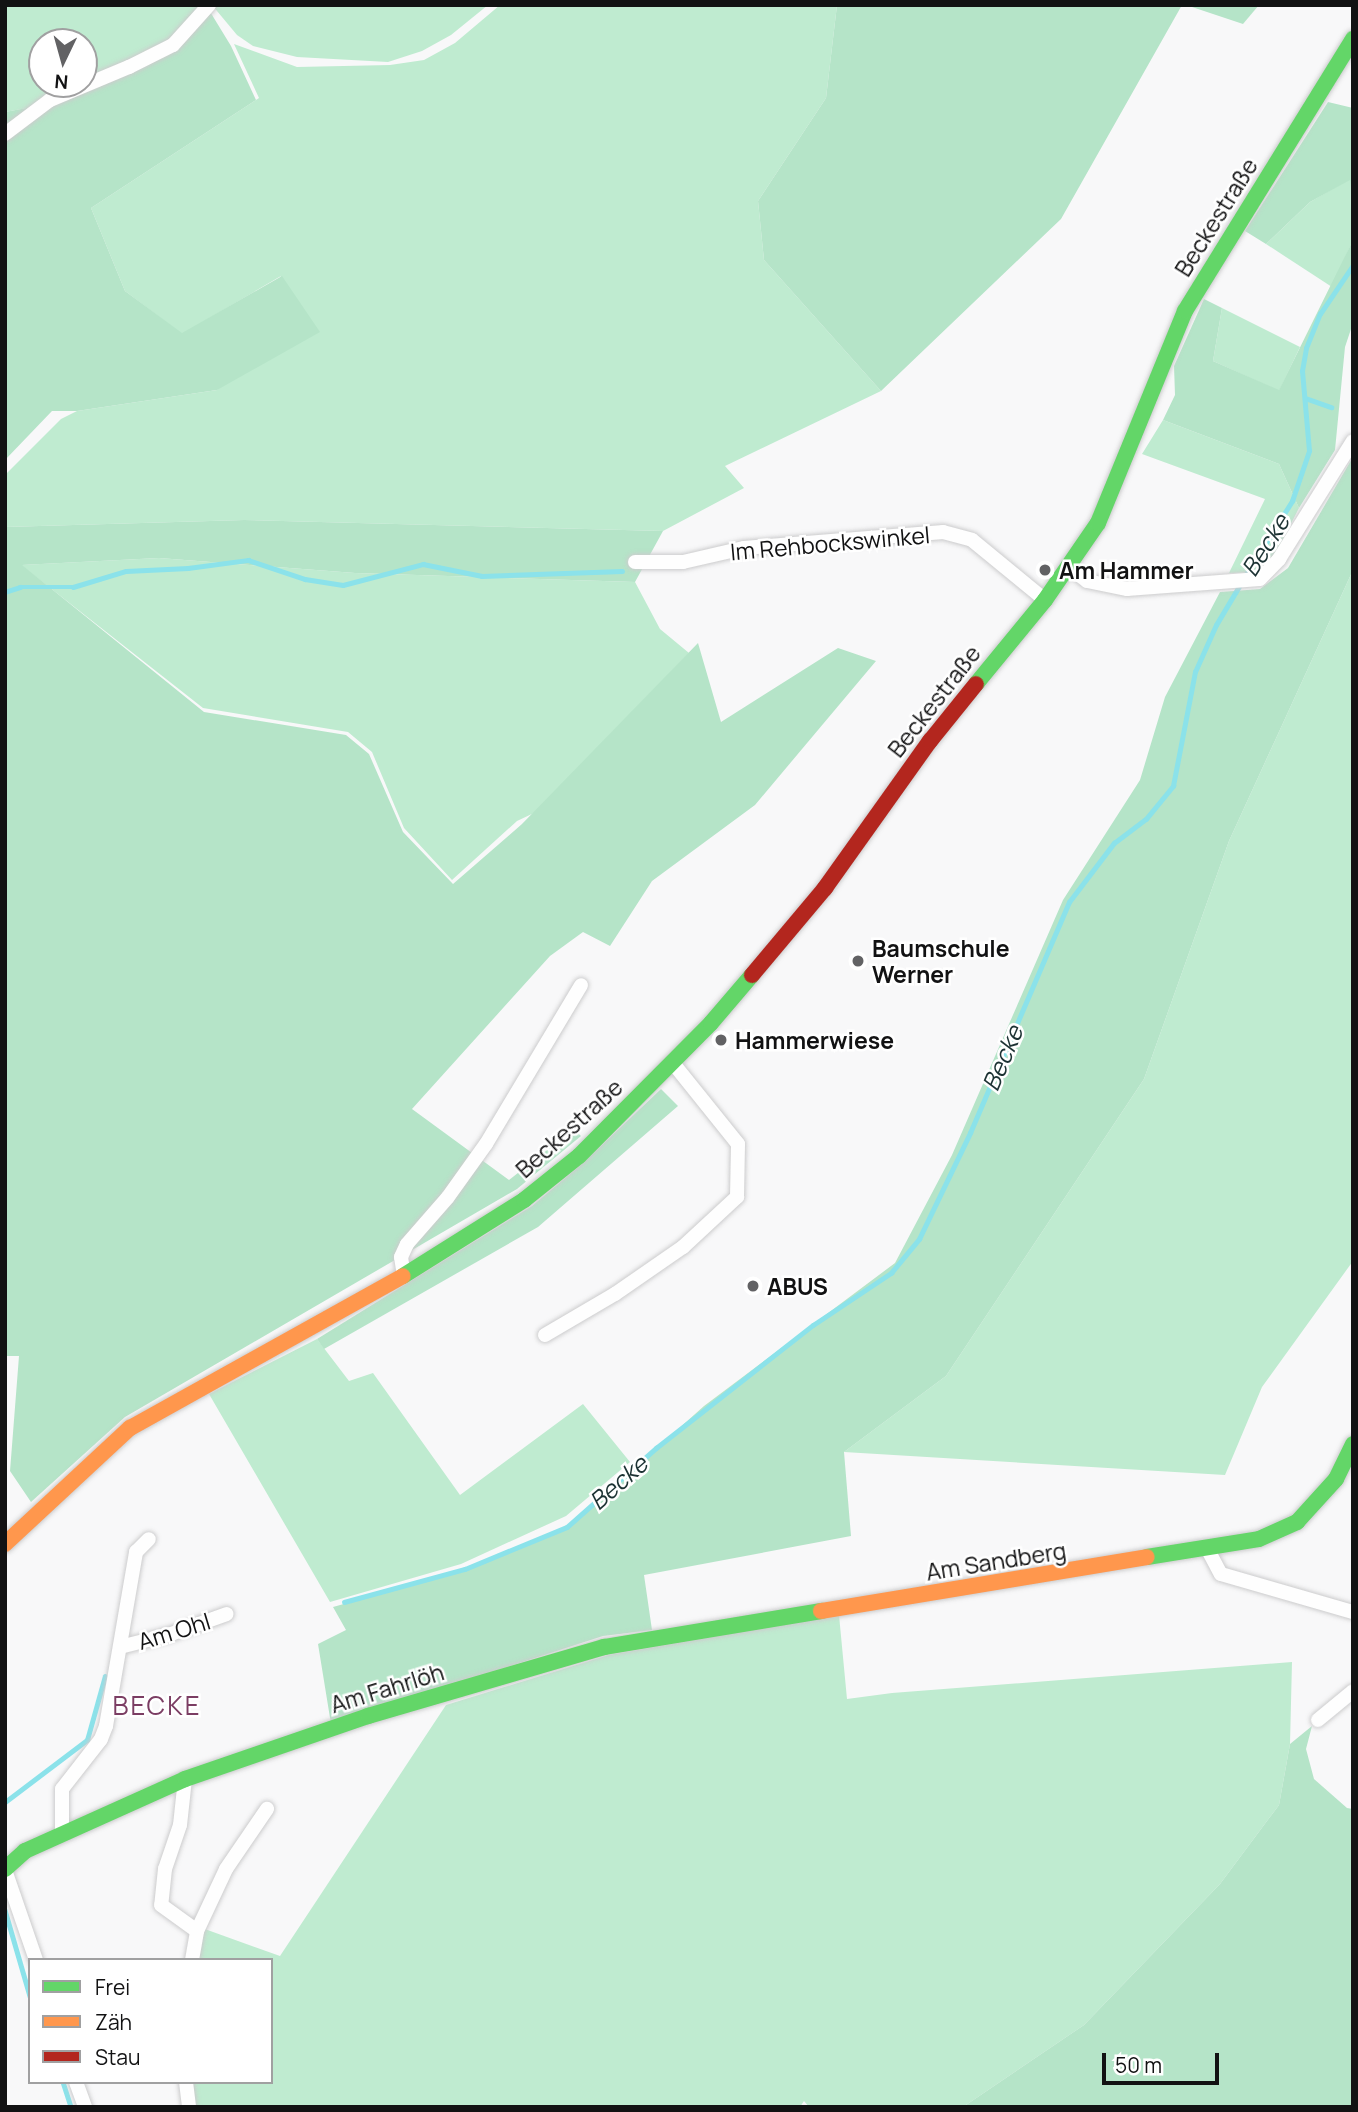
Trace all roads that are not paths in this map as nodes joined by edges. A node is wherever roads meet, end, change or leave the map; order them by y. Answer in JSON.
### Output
{"nodes":[{"id":1,"x":209,"y":7,"type":"edge"},
{"id":2,"x":1353,"y":38,"type":"edge"},
{"id":3,"x":5,"y":134,"type":"edge"},
{"id":4,"x":1353,"y":441,"type":"edge"},
{"id":5,"x":635,"y":562,"type":"dead end"},
{"id":6,"x":1068,"y":567,"type":"junction"},
{"id":7,"x":1045,"y":600,"type":"junction"},
{"id":8,"x":581,"y":985,"type":"dead end"},
{"id":9,"x":672,"y":1062,"type":"junction"},
{"id":10,"x":404,"y":1276,"type":"junction"},
{"id":11,"x":545,"y":1335,"type":"dead end"},
{"id":12,"x":1353,"y":1444,"type":"edge"},
{"id":13,"x":149,"y":1539,"type":"dead end"},
{"id":14,"x":5,"y":1544,"type":"edge"},
{"id":15,"x":1208,"y":1550,"type":"junction"},
{"id":16,"x":1353,"y":1612,"type":"edge"},
{"id":17,"x":227,"y":1614,"type":"dead end"},
{"id":18,"x":120,"y":1647,"type":"junction"},
{"id":19,"x":604,"y":1647,"type":"joint"},
{"id":20,"x":1353,"y":1691,"type":"edge"},
{"id":21,"x":1318,"y":1720,"type":"dead end"},
{"id":22,"x":185,"y":1779,"type":"junction"},
{"id":23,"x":267,"y":1809,"type":"dead end"},
{"id":24,"x":62,"y":1834,"type":"junction"},
{"id":25,"x":5,"y":1869,"type":"edge"},
{"id":26,"x":197,"y":1931,"type":"junction"},
{"id":27,"x":35,"y":1958,"type":"edge"},
{"id":28,"x":192,"y":1958,"type":"edge"},
{"id":29,"x":77,"y":2084,"type":"edge"},
{"id":30,"x":186,"y":2084,"type":"edge"},
{"id":31,"x":85,"y":2107,"type":"edge"},
{"id":32,"x":189,"y":2107,"type":"edge"}],
"edges":[{"from":1,"to":3,"type":"street"},
{"from":2,"to":6,"type":"main road","name":"Beckestraße"},
{"from":4,"to":6,"type":"street"},
{"from":5,"to":7,"type":"street","name":"Im Rehbockswinkel"},
{"from":6,"to":7,"type":"main road","name":"Beckestraße"},
{"from":7,"to":9,"type":"main road","name":"Beckestraße"},
{"from":8,"to":10,"type":"street","name":"Beckestraße"},
{"from":9,"to":10,"type":"main road","name":"Beckestraße"},
{"from":9,"to":11,"type":"street"},
{"from":10,"to":14,"type":"main road","name":"Beckestraße"},
{"from":12,"to":15,"type":"main road","name":"Am Sandberg"},
{"from":13,"to":18,"type":"street"},
{"from":15,"to":16,"type":"street"},
{"from":15,"to":19,"type":"main road","name":"Am Sandberg"},
{"from":17,"to":18,"type":"street","name":"Am Ohl"},
{"from":18,"to":24,"type":"street"},
{"from":19,"to":22,"type":"main road","name":"Am Fahrlöh"},
{"from":20,"to":21,"type":"street"},
{"from":22,"to":24,"type":"main road","name":"Am Fahrlöh"},
{"from":22,"to":26,"type":"street"},
{"from":23,"to":26,"type":"street"},
{"from":24,"to":25,"type":"main road","name":"Am Fahrlöh"},
{"from":25,"to":27,"type":"street"},
{"from":26,"to":28,"type":"street"},
{"from":29,"to":31,"type":"street"},
{"from":30,"to":32,"type":"street"}]}
